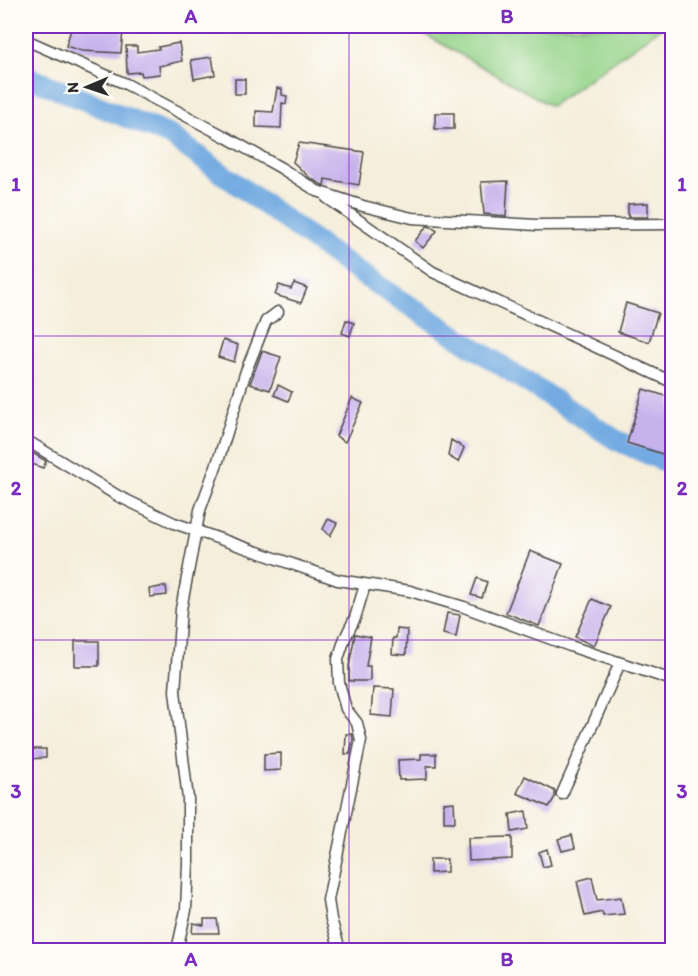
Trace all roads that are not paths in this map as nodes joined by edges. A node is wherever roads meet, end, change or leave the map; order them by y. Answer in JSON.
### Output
{"nodes":[{"id":1,"x":26,"y":40,"type":"edge"},
{"id":2,"x":317,"y":191,"type":"junction"},
{"id":3,"x":672,"y":224,"type":"edge"},
{"id":4,"x":278,"y":312,"type":"dead end"},
{"id":5,"x":672,"y":382,"type":"edge"},
{"id":6,"x":26,"y":440,"type":"edge"},
{"id":7,"x":195,"y":531,"type":"junction"},
{"id":8,"x":365,"y":585,"type":"junction"},
{"id":9,"x":620,"y":663,"type":"junction"},
{"id":10,"x":672,"y":680,"type":"edge"},
{"id":11,"x":562,"y":794,"type":"dead end"},
{"id":12,"x":177,"y":951,"type":"edge"},
{"id":13,"x":340,"y":951,"type":"edge"}],
"edges":[{"from":1,"to":2,"type":"street"},
{"from":2,"to":3,"type":"street"},
{"from":2,"to":5,"type":"street"},
{"from":4,"to":7,"type":"street"},
{"from":6,"to":7,"type":"street"},
{"from":7,"to":8,"type":"street"},
{"from":7,"to":12,"type":"street"},
{"from":8,"to":9,"type":"street"},
{"from":8,"to":13,"type":"street"},
{"from":9,"to":10,"type":"street"},
{"from":9,"to":11,"type":"street"}]}
